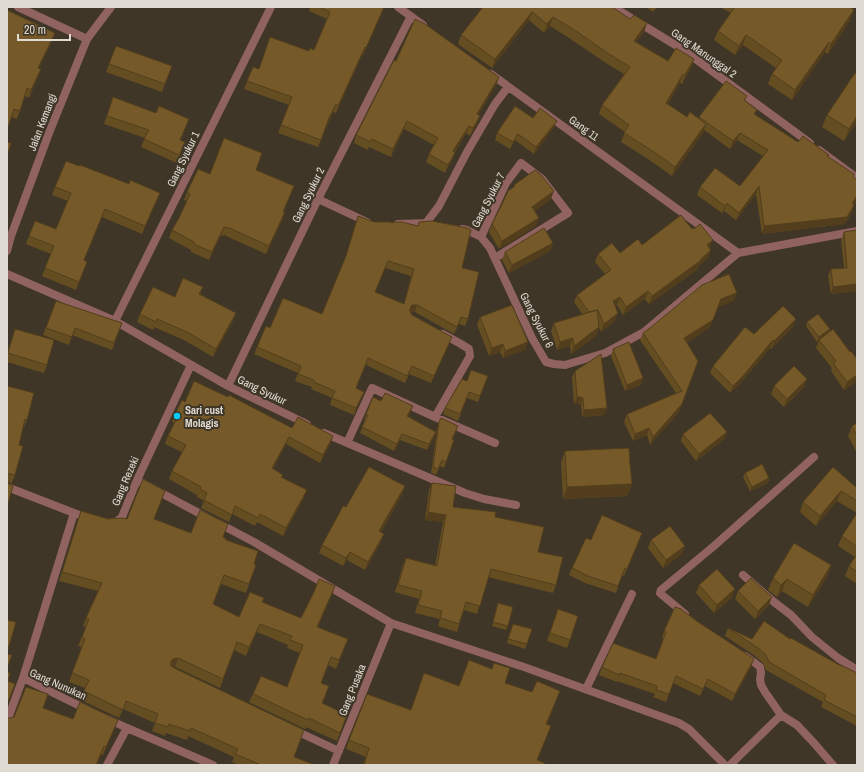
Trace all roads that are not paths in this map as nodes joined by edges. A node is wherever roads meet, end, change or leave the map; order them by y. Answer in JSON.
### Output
{"nodes":[{"id":1,"x":18,"y":7,"type":"edge"},
{"id":2,"x":111,"y":7,"type":"edge"},
{"id":3,"x":271,"y":7,"type":"edge"},
{"id":4,"x":398,"y":7,"type":"edge"},
{"id":5,"x":613,"y":7,"type":"edge"},
{"id":6,"x":411,"y":16,"type":"junction"},
{"id":7,"x":429,"y":29,"type":"edge"},
{"id":8,"x":87,"y":40,"type":"junction"},
{"id":9,"x":484,"y":69,"type":"edge"},
{"id":10,"x":508,"y":86,"type":"junction"},
{"id":11,"x":857,"y":178,"type":"edge"},
{"id":12,"x":318,"y":199,"type":"junction"},
{"id":13,"x":372,"y":224,"type":"edge"},
{"id":14,"x":388,"y":224,"type":"edge"},
{"id":15,"x":426,"y":224,"type":"junction"},
{"id":16,"x":437,"y":225,"type":"edge"},
{"id":17,"x":452,"y":227,"type":"edge"},
{"id":18,"x":857,"y":231,"type":"edge"},
{"id":19,"x":481,"y":237,"type":"junction"},
{"id":20,"x":7,"y":251,"type":"edge"},
{"id":21,"x":738,"y":253,"type":"junction"},
{"id":22,"x":495,"y":258,"type":"junction"},
{"id":23,"x":7,"y":274,"type":"edge"},
{"id":24,"x":115,"y":321,"type":"junction"},
{"id":25,"x":433,"y":328,"type":"edge"},
{"id":26,"x":191,"y":365,"type":"junction"},
{"id":27,"x":228,"y":386,"type":"junction"},
{"id":28,"x":435,"y":417,"type":"junction"},
{"id":29,"x":346,"y":443,"type":"junction"},
{"id":30,"x":495,"y":443,"type":"dead end"},
{"id":31,"x":814,"y":457,"type":"dead end"},
{"id":32,"x":137,"y":480,"type":"junction"},
{"id":33,"x":7,"y":487,"type":"edge"},
{"id":34,"x":516,"y":505,"type":"dead end"},
{"id":35,"x":74,"y":513,"type":"junction"},
{"id":36,"x":743,"y":575,"type":"dead end"},
{"id":37,"x":632,"y":594,"type":"dead end"},
{"id":38,"x":689,"y":617,"type":"edge"},
{"id":39,"x":392,"y":622,"type":"junction"},
{"id":40,"x":741,"y":653,"type":"edge"},
{"id":41,"x":857,"y":670,"type":"edge"},
{"id":42,"x":23,"y":678,"type":"junction"},
{"id":43,"x":586,"y":689,"type":"junction"},
{"id":44,"x":781,"y":715,"type":"junction"},
{"id":45,"x":7,"y":721,"type":"edge"},
{"id":46,"x":288,"y":727,"type":"edge"},
{"id":47,"x":127,"y":728,"type":"junction"},
{"id":48,"x":339,"y":751,"type":"junction"},
{"id":49,"x":107,"y":765,"type":"edge"},
{"id":50,"x":214,"y":765,"type":"edge"},
{"id":51,"x":333,"y":765,"type":"edge"},
{"id":52,"x":725,"y":765,"type":"edge"},
{"id":53,"x":730,"y":765,"type":"edge"},
{"id":54,"x":833,"y":765,"type":"edge"}],
"edges":[{"from":1,"to":8,"type":"street"},
{"from":2,"to":8,"type":"street","name":"Jalan Kemangi"},
{"from":3,"to":24,"type":"street","name":"Gang Syukur 1"},
{"from":4,"to":6,"type":"street"},
{"from":5,"to":11,"type":"street","name":"Gang Manunggal 2"},
{"from":6,"to":7,"type":"street"},
{"from":6,"to":12,"type":"street","name":"Gang Syukur 2"},
{"from":8,"to":20,"type":"street","name":"Jalan Kemangi"},
{"from":9,"to":10,"type":"street","name":"Gang 11"},
{"from":10,"to":15,"type":"street"},
{"from":10,"to":21,"type":"street","name":"Gang 11"},
{"from":12,"to":13,"type":"street"},
{"from":12,"to":27,"type":"street","name":"Gang Syukur 2"},
{"from":14,"to":15,"type":"street"},
{"from":15,"to":16,"type":"street"},
{"from":17,"to":19,"type":"street"},
{"from":18,"to":21,"type":"street","name":"Gang Syukur 6"},
{"from":19,"to":22,"type":"street","name":"Gang Syukur 6"},
{"from":19,"to":22,"type":"street","name":"Gang Syukur 7"},
{"from":21,"to":22,"type":"street","name":"Gang Syukur 6"},
{"from":23,"to":24,"type":"street","name":"Gang Syukur"},
{"from":24,"to":26,"type":"street","name":"Gang Syukur"},
{"from":25,"to":28,"type":"street"},
{"from":26,"to":27,"type":"street","name":"Gang Syukur"},
{"from":26,"to":32,"type":"street","name":"Gang Rezeki"},
{"from":27,"to":29,"type":"street","name":"Gang Syukur"},
{"from":28,"to":29,"type":"street"},
{"from":28,"to":30,"type":"street"},
{"from":29,"to":34,"type":"street","name":"Gang Syukur"},
{"from":31,"to":38,"type":"street"},
{"from":32,"to":35,"type":"street","name":"Gang Rezeki"},
{"from":32,"to":39,"type":"street"},
{"from":33,"to":35,"type":"street","name":"Gang Rezeki"},
{"from":35,"to":42,"type":"street"},
{"from":36,"to":41,"type":"street"},
{"from":37,"to":43,"type":"street"},
{"from":39,"to":43,"type":"street"},
{"from":39,"to":48,"type":"street","name":"Gang Pusaka"},
{"from":40,"to":44,"type":"street"},
{"from":42,"to":45,"type":"street","name":"Gang Nunukan"},
{"from":42,"to":47,"type":"street","name":"Gang Nunukan"},
{"from":43,"to":52,"type":"street"},
{"from":44,"to":53,"type":"street"},
{"from":44,"to":54,"type":"street"},
{"from":46,"to":48,"type":"street"},
{"from":47,"to":49,"type":"street"},
{"from":47,"to":50,"type":"street","name":"Gang Nunukan"},
{"from":48,"to":51,"type":"street","name":"Gang Pusaka"}]}
